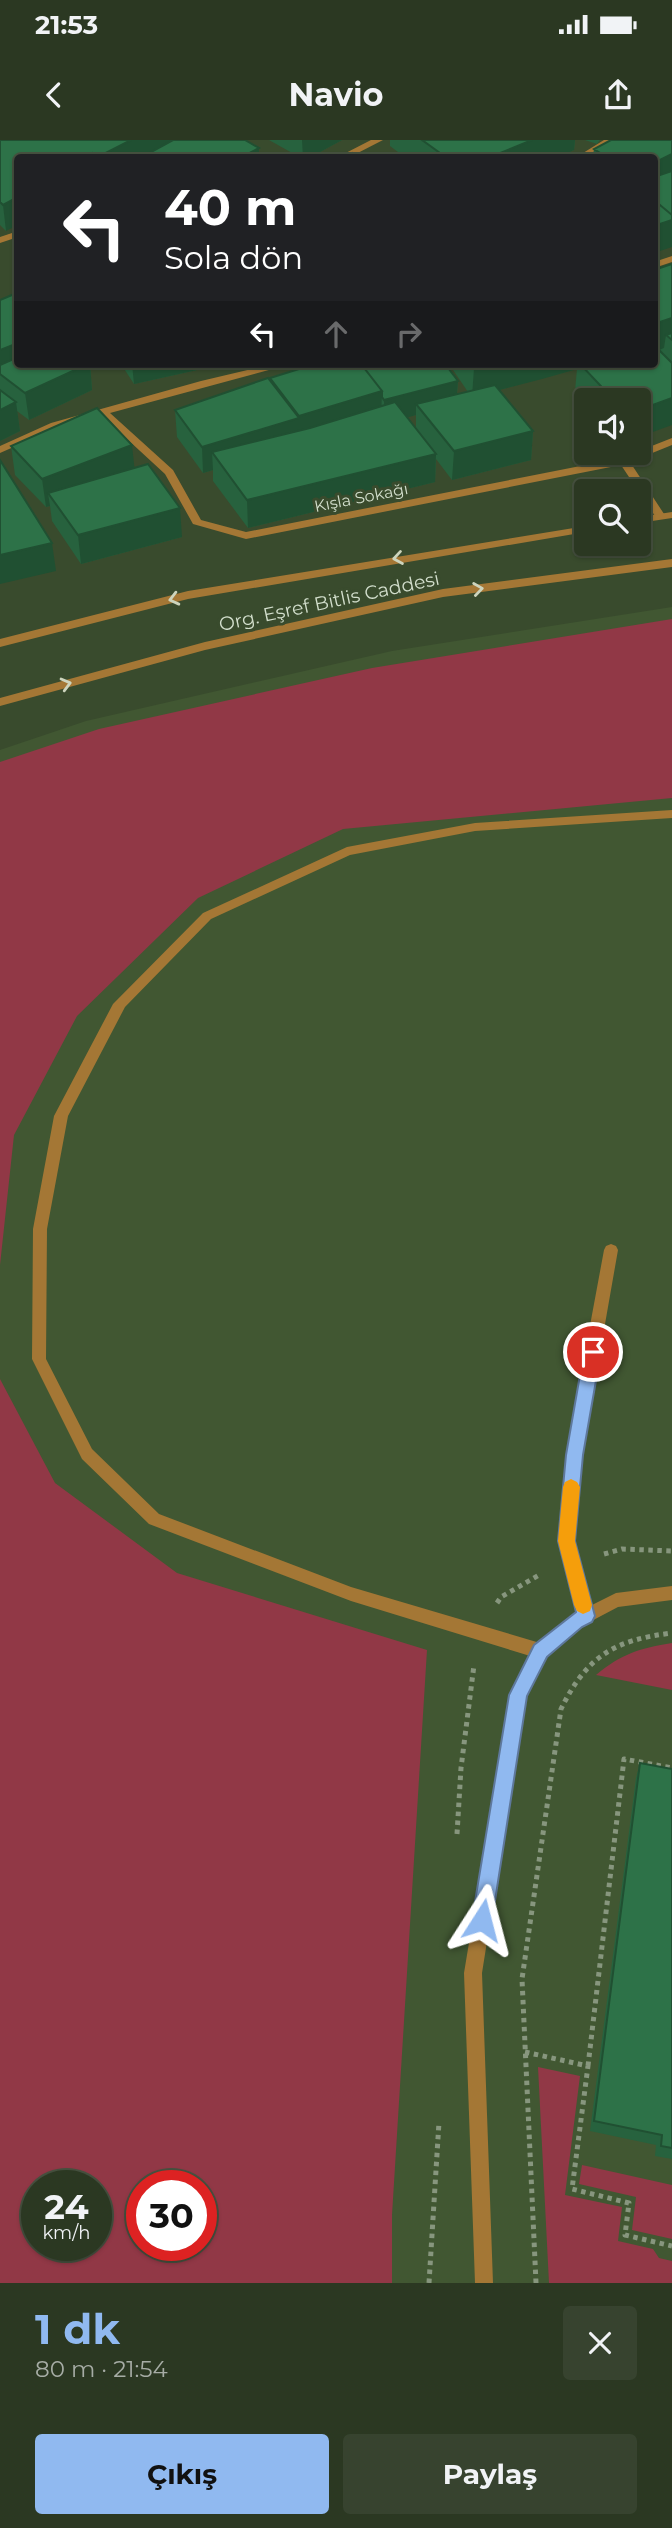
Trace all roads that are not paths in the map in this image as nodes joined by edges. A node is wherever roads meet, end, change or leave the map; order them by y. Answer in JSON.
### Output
{"nodes":[{"id":1,"x":378,"y":140,"type":"edge"},
{"id":2,"x":611,"y":140,"type":"edge"},
{"id":3,"x":347,"y":154,"type":"edge"},
{"id":4,"x":586,"y":154,"type":"edge"},
{"id":5,"x":271,"y":368,"type":"edge"},
{"id":6,"x":103,"y":412,"type":"junction"},
{"id":7,"x":672,"y":441,"type":"edge"},
{"id":8,"x":0,"y":450,"type":"edge"},
{"id":9,"x":651,"y":450,"type":"edge"},
{"id":10,"x":604,"y":465,"type":"edge"},
{"id":11,"x":627,"y":465,"type":"edge"},
{"id":12,"x":666,"y":516,"type":"edge"},
{"id":13,"x":574,"y":530,"type":"edge"},
{"id":14,"x":672,"y":563,"type":"edge"},
{"id":15,"x":0,"y":643,"type":"edge"},
{"id":16,"x":0,"y":702,"type":"edge"},
{"id":17,"x":672,"y":814,"type":"edge"},
{"id":18,"x":611,"y":1250,"type":"dead end"},
{"id":19,"x":672,"y":1593,"type":"edge"},
{"id":20,"x":586,"y":1616,"type":"junction"},
{"id":21,"x":540,"y":1651,"type":"junction"},
{"id":22,"x":484,"y":2283,"type":"edge"}],
"edges":[{"from":1,"to":3,"type":"street"},
{"from":2,"to":4,"type":"street"},
{"from":5,"to":6,"type":"street"},
{"from":6,"to":8,"type":"street"},
{"from":6,"to":10,"type":"street","name":"Kışla Sokağı"},
{"from":7,"to":9,"type":"street","name":"Kışla Sokağı"},
{"from":11,"to":12,"type":"street"},
{"from":13,"to":15,"type":"street","name":"Org. Eşref Bitlis Caddesi","one_way":true},
{"from":16,"to":14,"type":"street","name":"Org. Eşref Bitlis Caddesi","one_way":true},
{"from":17,"to":21,"type":"street"},
{"from":18,"to":20,"type":"street"},
{"from":19,"to":20,"type":"street"},
{"from":20,"to":21,"type":"street"},
{"from":21,"to":22,"type":"street"}]}
